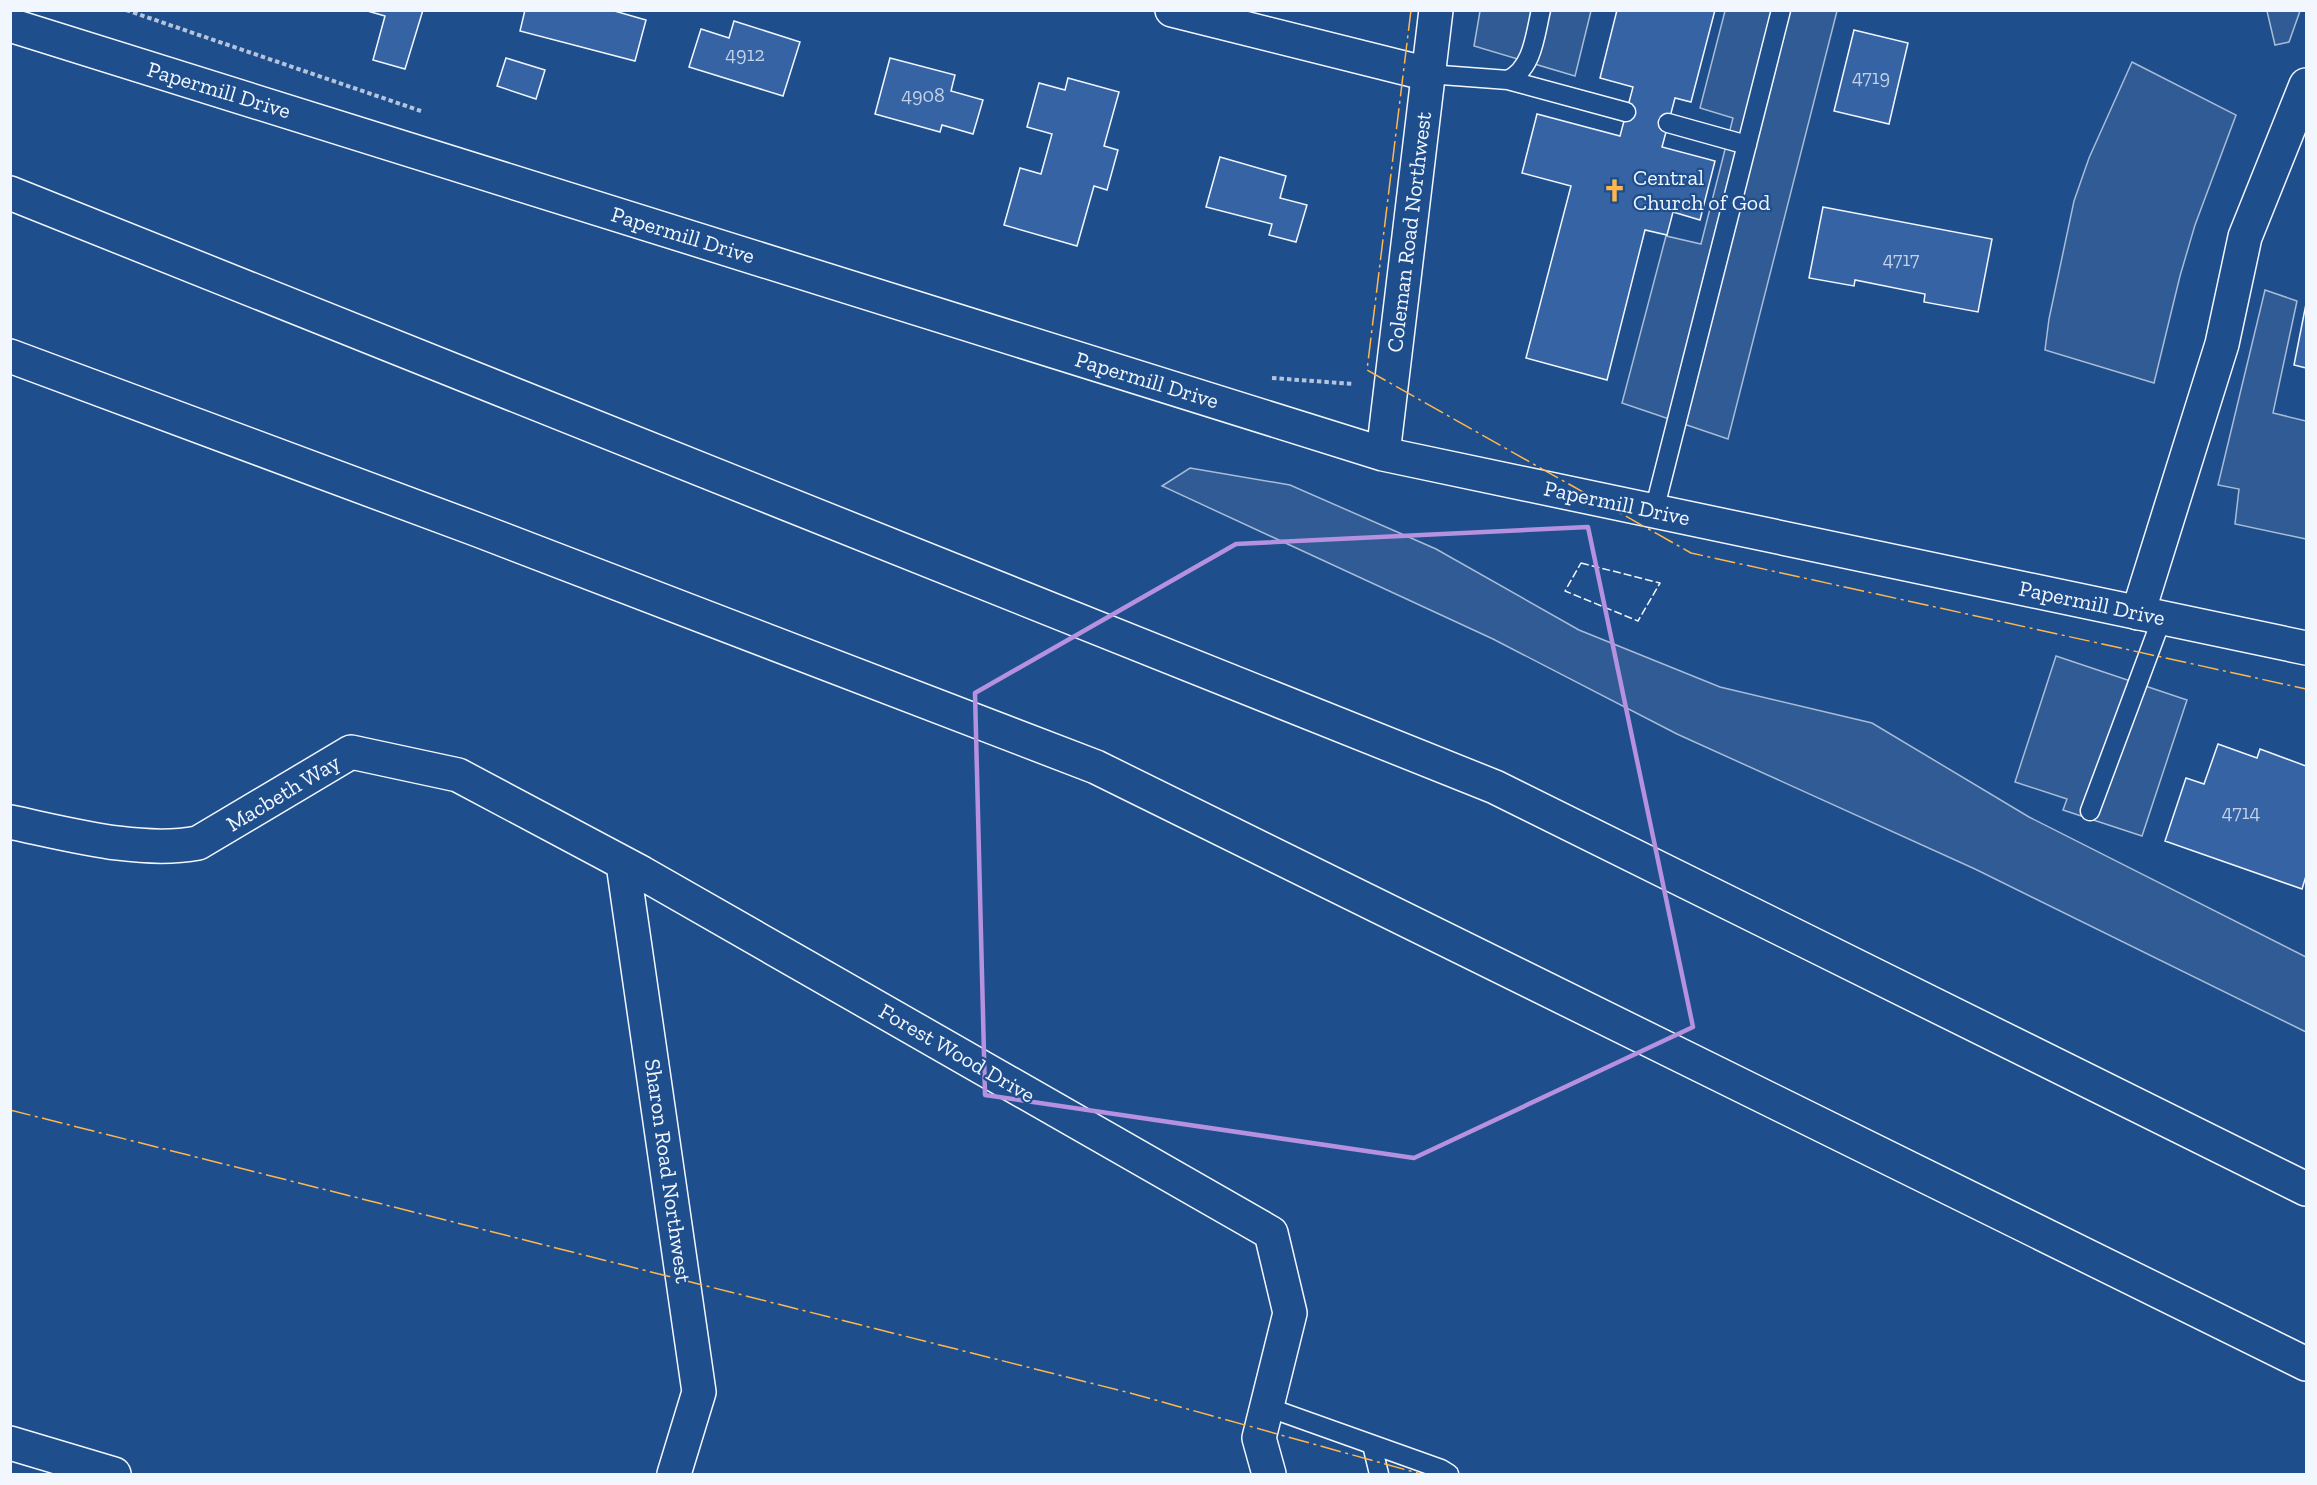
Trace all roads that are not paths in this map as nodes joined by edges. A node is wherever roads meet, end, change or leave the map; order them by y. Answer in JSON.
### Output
{"nodes":[{"id":1,"x":1172,"y":10,"type":"edge"},
{"id":2,"x":1436,"y":10,"type":"edge"},
{"id":3,"x":1540,"y":10,"type":"edge"},
{"id":4,"x":1781,"y":10,"type":"edge"},
{"id":5,"x":10,"y":24,"type":"edge"},
{"id":6,"x":1428,"y":74,"type":"junction"},
{"id":7,"x":1508,"y":80,"type":"junction"},
{"id":8,"x":2307,"y":85,"type":"edge"},
{"id":9,"x":1626,"y":112,"type":"dead end"},
{"id":10,"x":1668,"y":123,"type":"dead end"},
{"id":11,"x":1747,"y":145,"type":"junction"},
{"id":12,"x":10,"y":193,"type":"edge"},
{"id":13,"x":10,"y":356,"type":"edge"},
{"id":14,"x":1383,"y":454,"type":"junction"},
{"id":15,"x":1654,"y":511,"type":"junction"},
{"id":16,"x":2150,"y":616,"type":"junction"},
{"id":17,"x":2307,"y":648,"type":"edge"},
{"id":18,"x":2090,"y":811,"type":"dead end"},
{"id":19,"x":10,"y":822,"type":"edge"},
{"id":20,"x":633,"y":868,"type":"junction"},
{"id":21,"x":2307,"y":1189,"type":"edge"},
{"id":22,"x":2307,"y":1364,"type":"edge"},
{"id":23,"x":1267,"y":1407,"type":"junction"},
{"id":24,"x":10,"y":1443,"type":"edge"},
{"id":25,"x":1372,"y":1444,"type":"junction"},
{"id":26,"x":114,"y":1474,"type":"edge"},
{"id":27,"x":674,"y":1474,"type":"edge"},
{"id":28,"x":1269,"y":1474,"type":"edge"},
{"id":29,"x":1379,"y":1474,"type":"edge"},
{"id":30,"x":1449,"y":1474,"type":"edge"}],
"edges":[{"from":1,"to":6,"type":"main road"},
{"from":2,"to":6,"type":"main road","name":"Coleman Road Northwest"},
{"from":3,"to":7,"type":"lane"},
{"from":4,"to":11,"type":"lane"},
{"from":5,"to":14,"type":"main road","name":"Papermill Drive"},
{"from":6,"to":7,"type":"lane"},
{"from":6,"to":14,"type":"main road","name":"Coleman Road Northwest"},
{"from":7,"to":9,"type":"lane"},
{"from":8,"to":16,"type":"main road"},
{"from":10,"to":11,"type":"lane"},
{"from":11,"to":15,"type":"lane"},
{"from":12,"to":21,"type":"main road"},
{"from":13,"to":22,"type":"main road"},
{"from":14,"to":15,"type":"main road","name":"Papermill Drive"},
{"from":15,"to":16,"type":"main road","name":"Papermill Drive"},
{"from":16,"to":17,"type":"main road","name":"Papermill Drive"},
{"from":16,"to":18,"type":"lane"},
{"from":19,"to":20,"type":"main road","name":"Macbeth Way"},
{"from":20,"to":23,"type":"main road","name":"Forest Wood Drive"},
{"from":20,"to":27,"type":"main road","name":"Sharon Road Northwest"},
{"from":23,"to":25,"type":"lane"},
{"from":23,"to":28,"type":"main road"},
{"from":24,"to":26,"type":"main road"},
{"from":25,"to":29,"type":"lane"},
{"from":25,"to":30,"type":"lane"}]}
